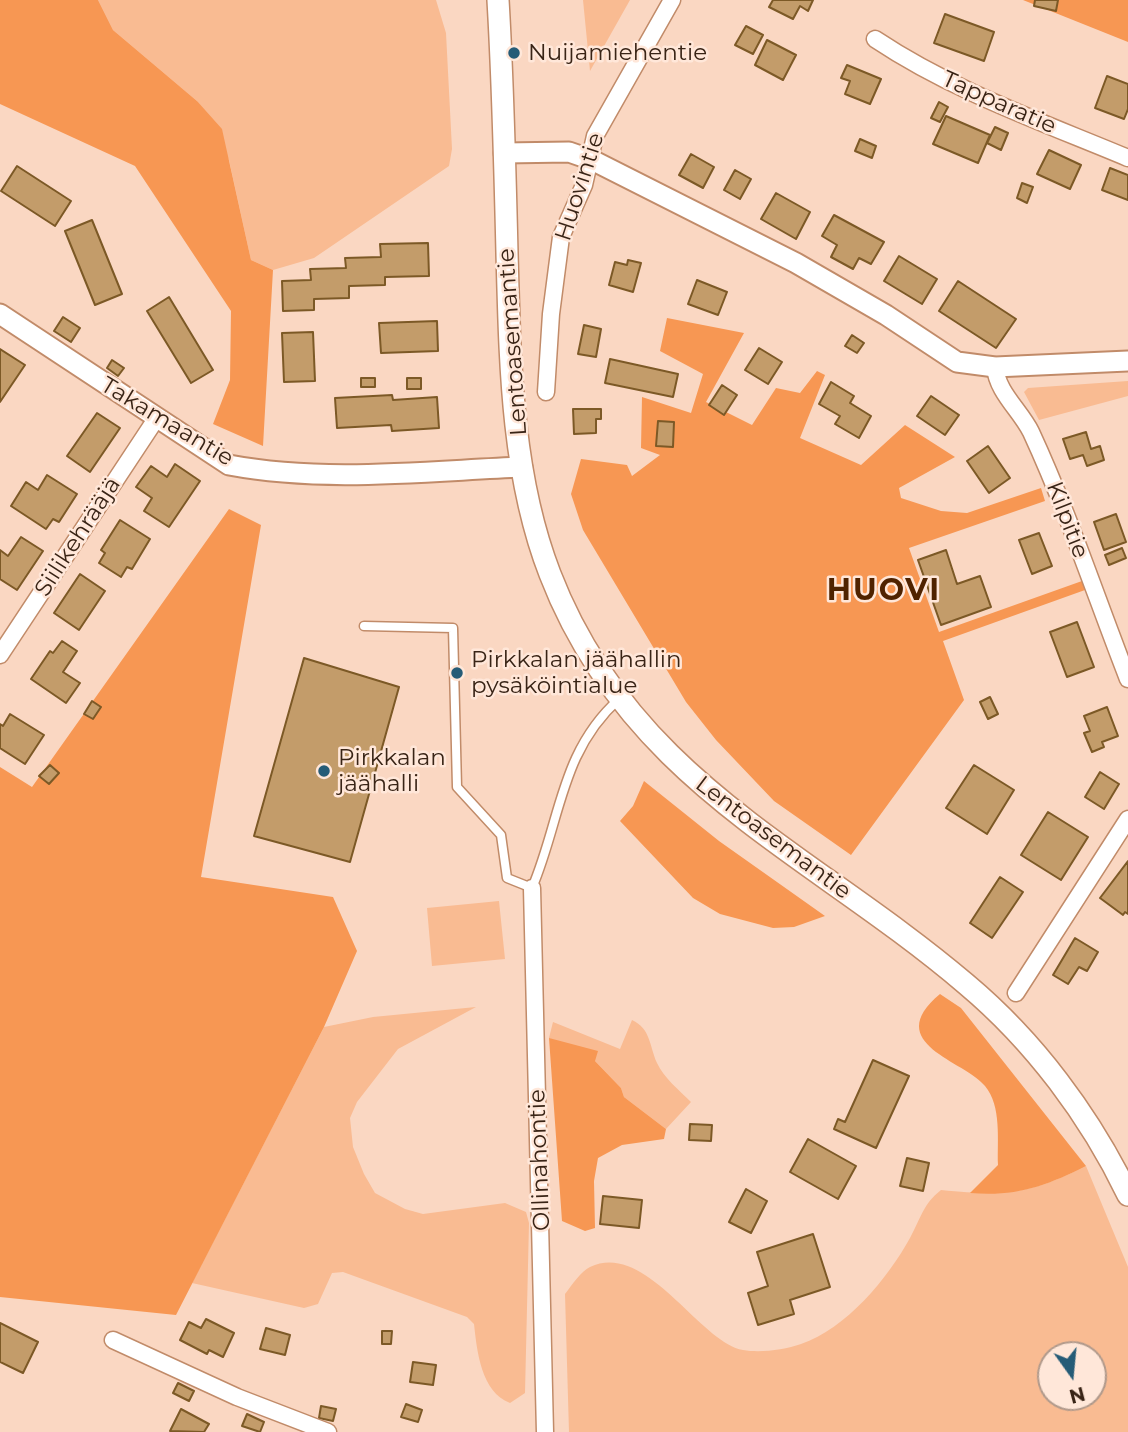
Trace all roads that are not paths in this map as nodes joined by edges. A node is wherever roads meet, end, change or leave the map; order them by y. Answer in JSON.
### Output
{"nodes":[{"id":1,"x":498,"y":0,"type":"edge"},
{"id":2,"x":671,"y":0,"type":"edge"},
{"id":3,"x":875,"y":39,"type":"dead end"},
{"id":4,"x":504,"y":153,"type":"junction"},
{"id":5,"x":1128,"y":158,"type":"edge"},
{"id":6,"x":592,"y":160,"type":"junction"},
{"id":7,"x":0,"y":314,"type":"edge"},
{"id":8,"x":1128,"y":361,"type":"edge"},
{"id":9,"x":995,"y":368,"type":"junction"},
{"id":10,"x":546,"y":393,"type":"dead end"},
{"id":11,"x":156,"y":419,"type":"junction"},
{"id":12,"x":522,"y":467,"type":"junction"},
{"id":13,"x":363,"y":625,"type":"dead end"},
{"id":14,"x":0,"y":655,"type":"edge"},
{"id":15,"x":1128,"y":679,"type":"edge"},
{"id":16,"x":619,"y":699,"type":"junction"},
{"id":17,"x":1128,"y":819,"type":"edge"},
{"id":18,"x":532,"y":888,"type":"junction"},
{"id":19,"x":1016,"y":993,"type":"dead end"},
{"id":20,"x":1128,"y":1195,"type":"edge"},
{"id":21,"x":113,"y":1340,"type":"dead end"},
{"id":22,"x":328,"y":1432,"type":"edge"},
{"id":23,"x":545,"y":1432,"type":"edge"}],
"edges":[{"from":1,"to":4,"type":"main road","name":"Lentoasemantie"},
{"from":2,"to":6,"type":"street","name":"Huovintie"},
{"from":3,"to":5,"type":"street","name":"Tapparatie"},
{"from":4,"to":6,"type":"street"},
{"from":4,"to":12,"type":"main road","name":"Lentoasemantie"},
{"from":6,"to":9,"type":"street"},
{"from":6,"to":10,"type":"street","name":"Huovintie"},
{"from":7,"to":11,"type":"street","name":"Takamaantie"},
{"from":8,"to":9,"type":"street"},
{"from":9,"to":15,"type":"street","name":"Kilpitie"},
{"from":11,"to":12,"type":"street","name":"Takamaantie"},
{"from":11,"to":14,"type":"street","name":"Siilikehrääjä"},
{"from":12,"to":16,"type":"main road","name":"Lentoasemantie"},
{"from":13,"to":18,"type":"lane"},
{"from":16,"to":18,"type":"lane"},
{"from":16,"to":20,"type":"main road","name":"Lentoasemantie"},
{"from":17,"to":19,"type":"street"},
{"from":18,"to":23,"type":"street","name":"Ollinahontie"},
{"from":21,"to":22,"type":"street"}]}
